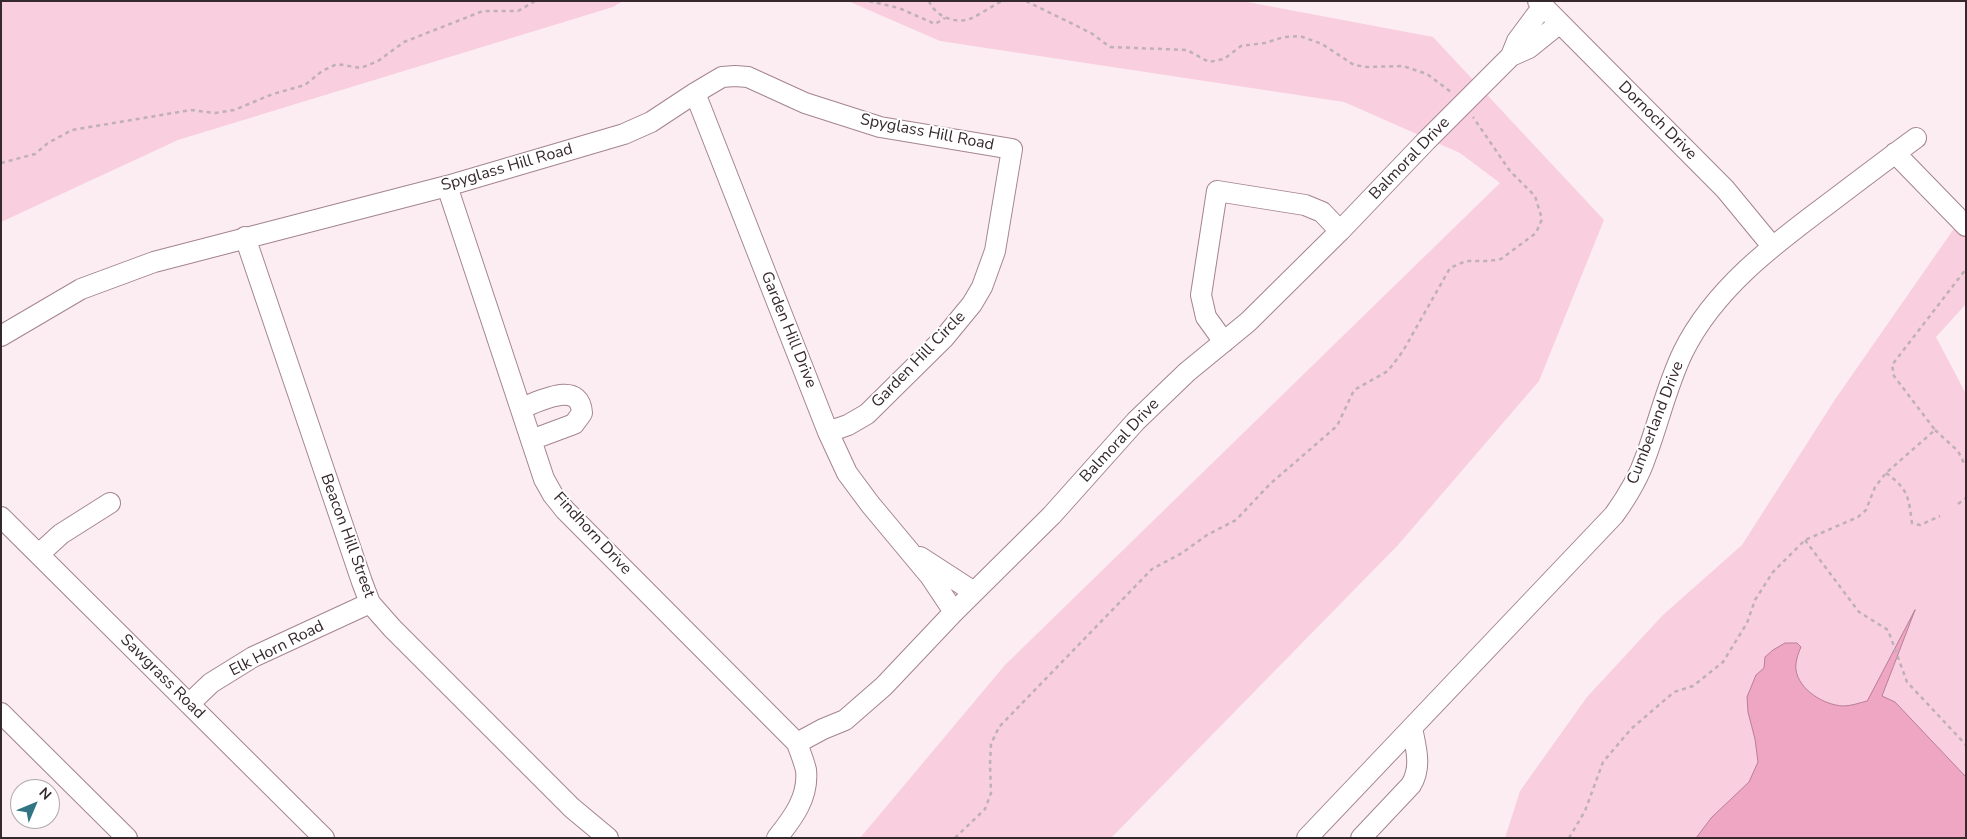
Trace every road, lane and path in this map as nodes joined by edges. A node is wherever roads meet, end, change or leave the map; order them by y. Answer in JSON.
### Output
{"nodes":[{"id":1,"x":535,"y":1,"type":"edge"},
{"id":2,"x":869,"y":1,"type":"edge"},
{"id":3,"x":929,"y":1,"type":"edge"},
{"id":4,"x":1002,"y":1,"type":"edge"},
{"id":5,"x":1540,"y":4,"type":"edge"},
{"id":6,"x":946,"y":18,"type":"junction"},
{"id":7,"x":1560,"y":23,"type":"junction"},
{"id":8,"x":1511,"y":56,"type":"junction"},
{"id":9,"x":694,"y":93,"type":"junction"},
{"id":10,"x":1916,"y":138,"type":"dead end"},
{"id":11,"x":1012,"y":149,"type":"joint"},
{"id":12,"x":1895,"y":153,"type":"junction"},
{"id":13,"x":1,"y":162,"type":"edge"},
{"id":14,"x":447,"y":186,"type":"junction"},
{"id":15,"x":1966,"y":226,"type":"edge"},
{"id":16,"x":1340,"y":231,"type":"junction"},
{"id":17,"x":245,"y":237,"type":"junction"},
{"id":18,"x":1772,"y":246,"type":"junction"},
{"id":19,"x":1966,"y":269,"type":"edge"},
{"id":20,"x":1,"y":336,"type":"edge"},
{"id":21,"x":1224,"y":342,"type":"junction"},
{"id":22,"x":521,"y":408,"type":"junction"},
{"id":23,"x":1934,"y":430,"type":"junction"},
{"id":24,"x":828,"y":432,"type":"junction"},
{"id":25,"x":531,"y":440,"type":"junction"},
{"id":26,"x":1966,"y":467,"type":"edge"},
{"id":27,"x":1886,"y":474,"type":"junction"},
{"id":28,"x":1966,"y":498,"type":"edge"},
{"id":29,"x":110,"y":502,"type":"dead end"},
{"id":30,"x":1958,"y":504,"type":"dead end"},
{"id":31,"x":1940,"y":516,"type":"dead end"},
{"id":32,"x":1,"y":517,"type":"edge"},
{"id":33,"x":1805,"y":540,"type":"junction"},
{"id":34,"x":910,"y":551,"type":"junction"},
{"id":35,"x":39,"y":554,"type":"junction"},
{"id":36,"x":974,"y":592,"type":"junction"},
{"id":37,"x":370,"y":603,"type":"junction"},
{"id":38,"x":954,"y":612,"type":"junction"},
{"id":39,"x":189,"y":704,"type":"junction"},
{"id":40,"x":1,"y":713,"type":"edge"},
{"id":41,"x":1412,"y":728,"type":"junction"},
{"id":42,"x":797,"y":743,"type":"junction"},
{"id":43,"x":1966,"y":745,"type":"edge"},
{"id":44,"x":127,"y":838,"type":"edge"},
{"id":45,"x":324,"y":838,"type":"edge"},
{"id":46,"x":608,"y":838,"type":"edge"},
{"id":47,"x":777,"y":838,"type":"edge"},
{"id":48,"x":1307,"y":838,"type":"edge"},
{"id":49,"x":1361,"y":838,"type":"edge"},
{"id":50,"x":1569,"y":838,"type":"edge"}],
"edges":[{"from":1,"to":13,"type":"path"},
{"from":2,"to":6,"type":"path"},
{"from":3,"to":6,"type":"path"},
{"from":4,"to":6,"type":"path"},
{"from":5,"to":7,"type":"street","name":"Dornoch Drive"},
{"from":5,"to":8,"type":"street","name":"Balmoral Drive"},
{"from":7,"to":8,"type":"street","name":"Balmoral Drive"},
{"from":7,"to":18,"type":"street","name":"Dornoch Drive"},
{"from":8,"to":16,"type":"street","name":"Balmoral Drive"},
{"from":9,"to":11,"type":"street","name":"Spyglass Hill Road"},
{"from":9,"to":14,"type":"street","name":"Spyglass Hill Road"},
{"from":9,"to":24,"type":"street","name":"Garden Hill Drive"},
{"from":10,"to":12,"type":"street","name":"Cumberland Drive"},
{"from":11,"to":24,"type":"street","name":"Garden Hill Circle"},
{"from":12,"to":15,"type":"street"},
{"from":12,"to":18,"type":"street","name":"Cumberland Drive"},
{"from":14,"to":17,"type":"street","name":"Spyglass Hill Road"},
{"from":14,"to":22,"type":"street","name":"Findhorn Drive"},
{"from":16,"to":21,"type":"street","name":"Balmoral Drive"},
{"from":16,"to":21,"type":"street"},
{"from":17,"to":20,"type":"street","name":"Spyglass Hill Road"},
{"from":17,"to":37,"type":"street","name":"Beacon Hill Street"},
{"from":18,"to":41,"type":"street","name":"Cumberland Drive"},
{"from":19,"to":23,"type":"path"},
{"from":21,"to":36,"type":"street","name":"Balmoral Drive"},
{"from":22,"to":25,"type":"street","name":"Findhorn Drive"},
{"from":22,"to":25,"type":"street"},
{"from":23,"to":26,"type":"path"},
{"from":23,"to":27,"type":"path"},
{"from":24,"to":34,"type":"street","name":"Garden Hill Drive"},
{"from":25,"to":42,"type":"street","name":"Findhorn Drive"},
{"from":27,"to":31,"type":"path"},
{"from":27,"to":33,"type":"path"},
{"from":28,"to":30,"type":"path"},
{"from":29,"to":35,"type":"street"},
{"from":32,"to":35,"type":"street","name":"Sawgrass Road"},
{"from":33,"to":43,"type":"path"},
{"from":33,"to":50,"type":"path"},
{"from":34,"to":36,"type":"street","name":"Garden Hill Drive"},
{"from":34,"to":38,"type":"street","name":"Garden Hill Drive"},
{"from":35,"to":39,"type":"street","name":"Sawgrass Road"},
{"from":36,"to":38,"type":"street","name":"Balmoral Drive"},
{"from":37,"to":39,"type":"street","name":"Elk Horn Road"},
{"from":37,"to":46,"type":"street","name":"Beacon Hill Street"},
{"from":38,"to":42,"type":"street","name":"Balmoral Drive"},
{"from":39,"to":45,"type":"street","name":"Sawgrass Road"},
{"from":40,"to":44,"type":"street"},
{"from":41,"to":48,"type":"street","name":"Cumberland Drive"},
{"from":41,"to":49,"type":"street"},
{"from":42,"to":47,"type":"street"}]}
